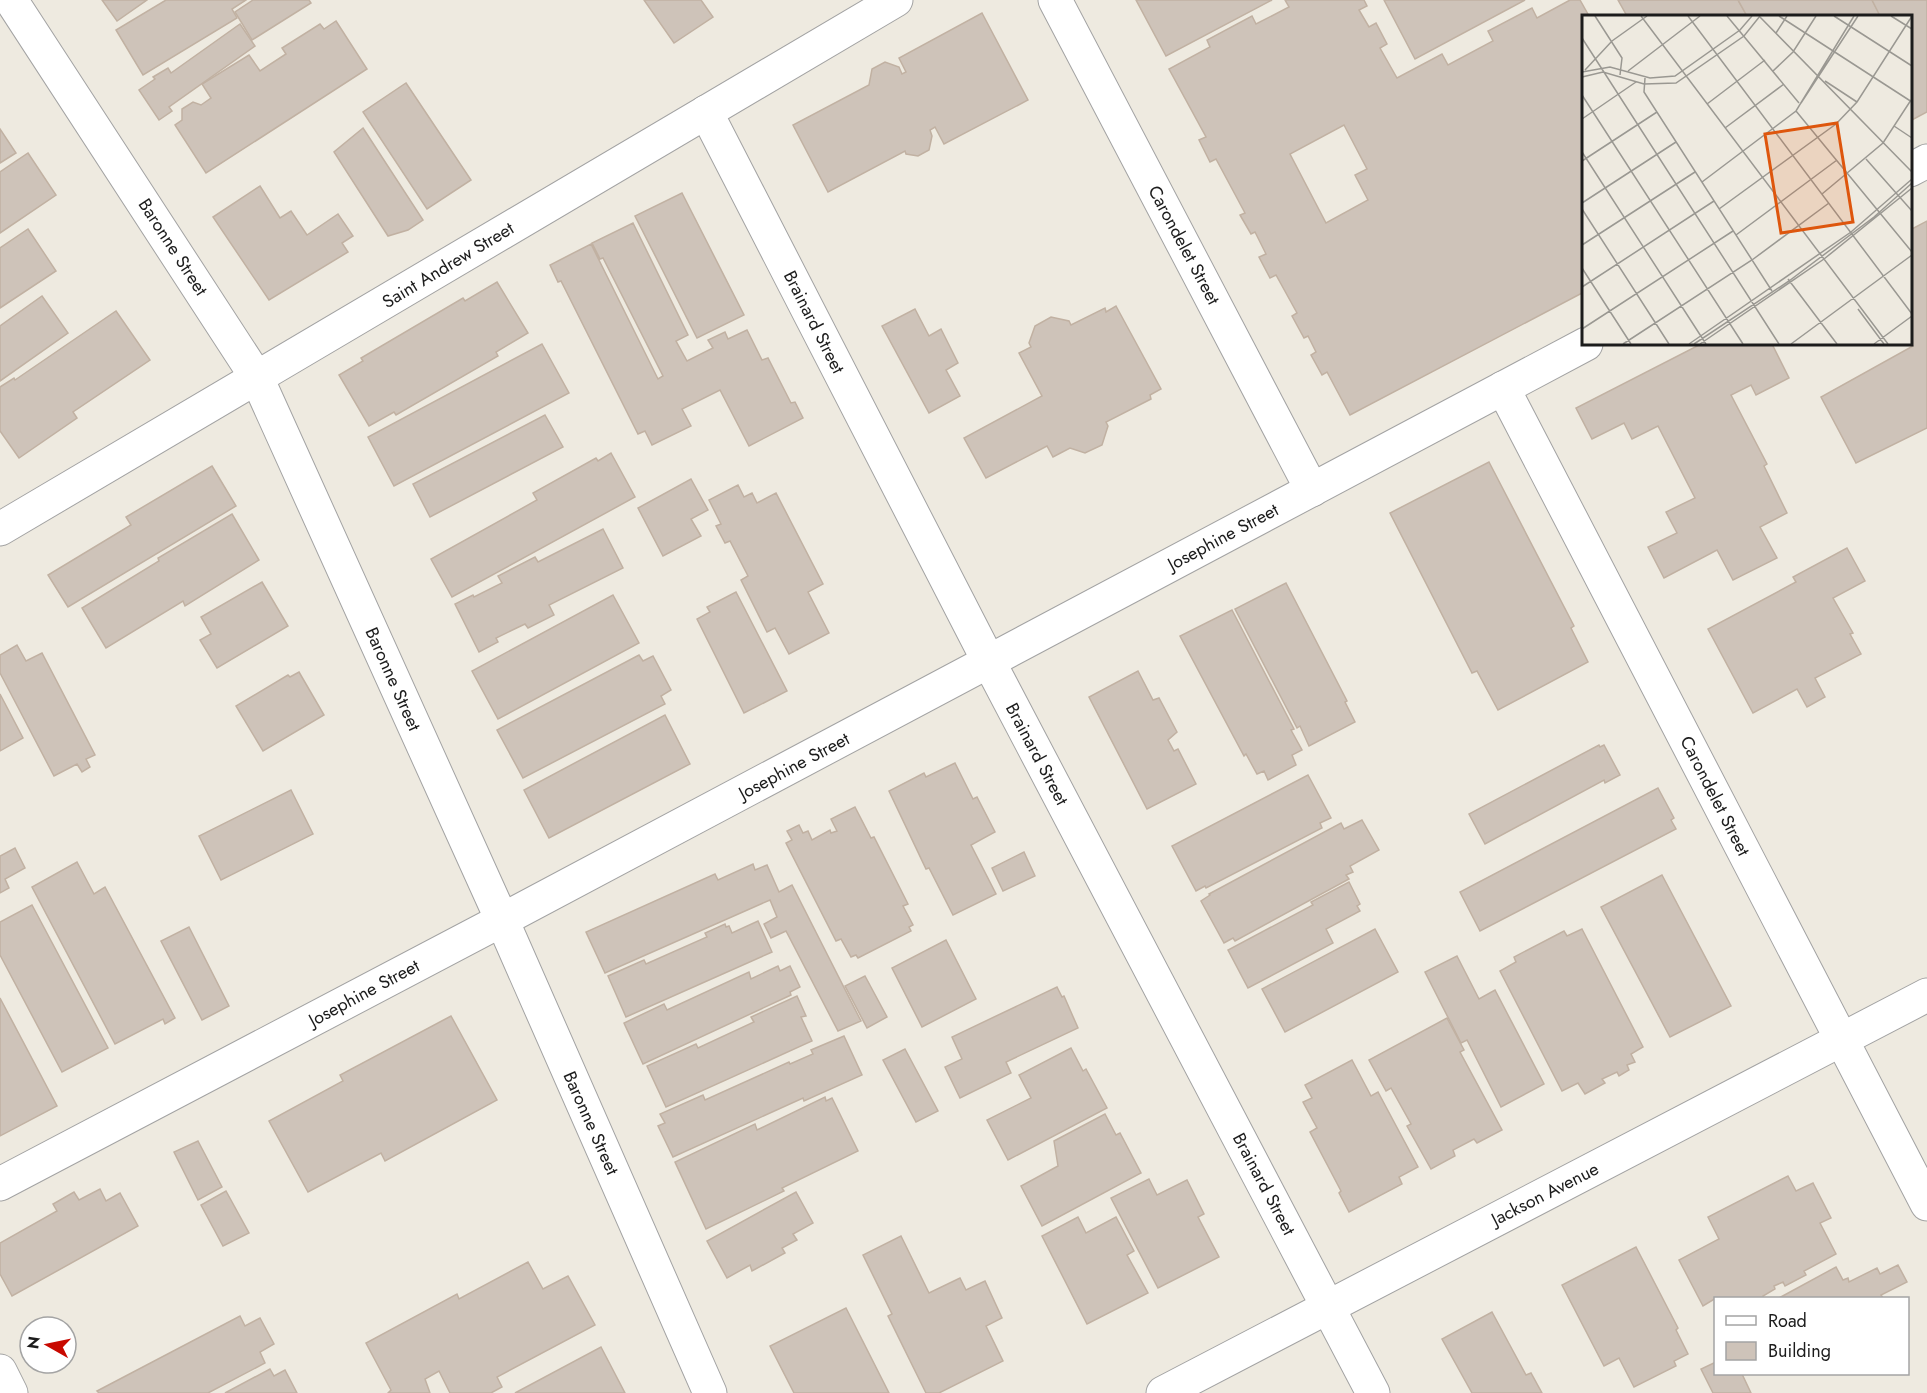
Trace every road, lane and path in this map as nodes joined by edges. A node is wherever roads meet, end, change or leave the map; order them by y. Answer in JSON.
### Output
{"nodes":[{"id":1,"x":11,"y":0,"type":"edge"},
{"id":2,"x":896,"y":0,"type":"edge"},
{"id":3,"x":1055,"y":0,"type":"edge"},
{"id":4,"x":706,"y":112,"type":"junction"},
{"id":5,"x":1927,"y":161,"type":"edge"},
{"id":6,"x":1912,"y":169,"type":"edge"},
{"id":7,"x":1584,"y":345,"type":"edge"},
{"id":8,"x":257,"y":378,"type":"junction"},
{"id":9,"x":1503,"y":388,"type":"junction"},
{"id":10,"x":1312,"y":490,"type":"junction"},
{"id":11,"x":0,"y":529,"type":"edge"},
{"id":12,"x":989,"y":662,"type":"junction"},
{"id":13,"x":502,"y":921,"type":"junction"},
{"id":14,"x":1927,"y":995,"type":"edge"},
{"id":15,"x":1842,"y":1040,"type":"junction"},
{"id":16,"x":0,"y":1184,"type":"edge"},
{"id":17,"x":1927,"y":1204,"type":"edge"},
{"id":18,"x":1328,"y":1305,"type":"junction"},
{"id":19,"x":0,"y":1371,"type":"edge"},
{"id":20,"x":11,"y":1393,"type":"edge"},
{"id":21,"x":710,"y":1393,"type":"edge"},
{"id":22,"x":1163,"y":1393,"type":"edge"},
{"id":23,"x":1373,"y":1393,"type":"edge"}],
"edges":[{"from":1,"to":8,"type":"street","name":"Baronne Street"},
{"from":2,"to":4,"type":"street","name":"Saint Andrew Street"},
{"from":3,"to":10,"type":"street","name":"Carondelet Street"},
{"from":4,"to":8,"type":"street","name":"Saint Andrew Street"},
{"from":4,"to":12,"type":"street","name":"Brainard Street"},
{"from":5,"to":6,"type":"street"},
{"from":7,"to":9,"type":"street","name":"Josephine Street"},
{"from":8,"to":11,"type":"street","name":"Saint Andrew Street"},
{"from":8,"to":13,"type":"street","name":"Baronne Street"},
{"from":9,"to":10,"type":"street","name":"Josephine Street"},
{"from":9,"to":15,"type":"street","name":"Carondelet Street"},
{"from":10,"to":12,"type":"street","name":"Josephine Street"},
{"from":12,"to":13,"type":"street","name":"Josephine Street"},
{"from":12,"to":18,"type":"street","name":"Brainard Street"},
{"from":13,"to":16,"type":"street","name":"Josephine Street"},
{"from":13,"to":21,"type":"street","name":"Baronne Street"},
{"from":14,"to":15,"type":"street","name":"Jackson Avenue"},
{"from":15,"to":17,"type":"street","name":"Carondelet Street"},
{"from":15,"to":18,"type":"street","name":"Jackson Avenue"},
{"from":18,"to":22,"type":"street","name":"Jackson Avenue"},
{"from":18,"to":23,"type":"street","name":"Brainard Street"},
{"from":19,"to":20,"type":"street"}]}
